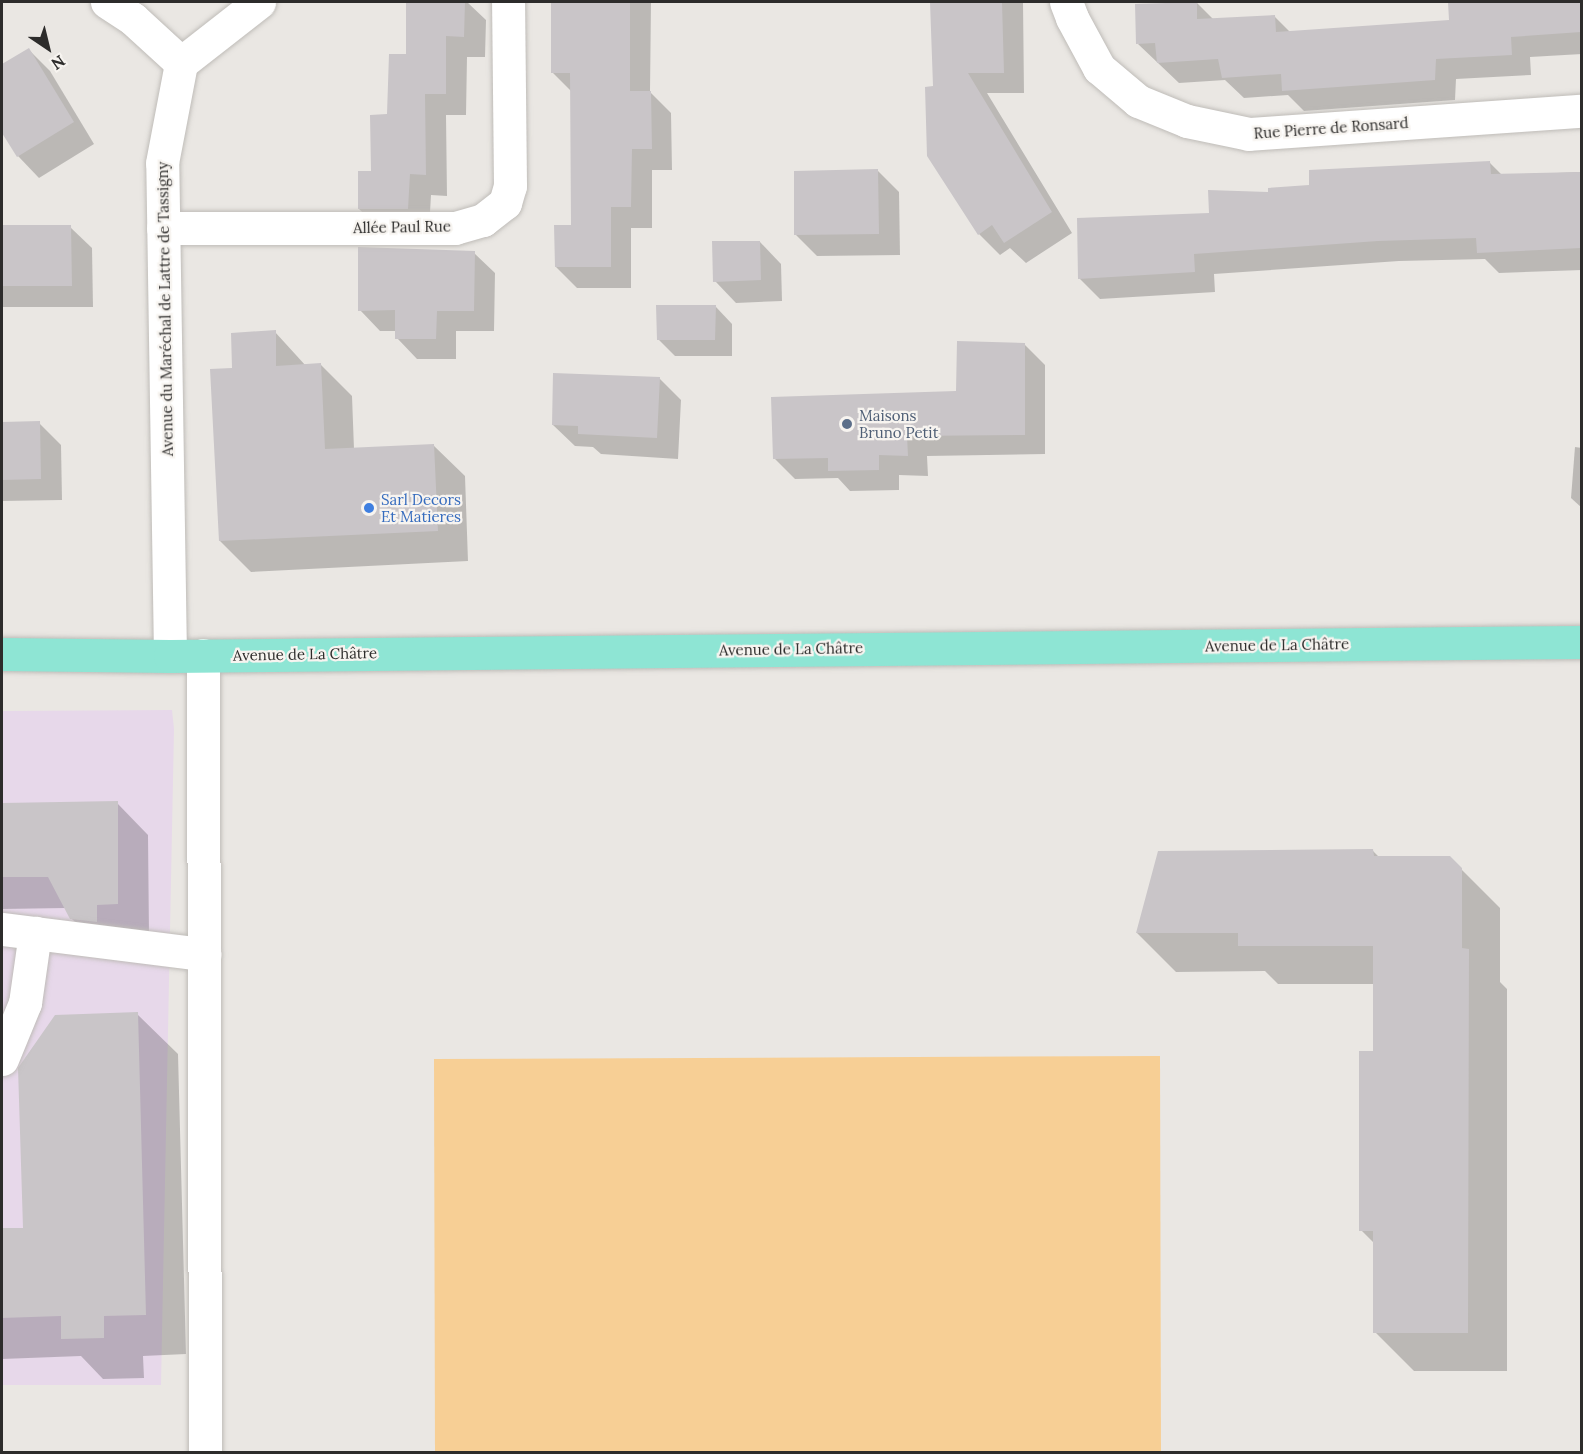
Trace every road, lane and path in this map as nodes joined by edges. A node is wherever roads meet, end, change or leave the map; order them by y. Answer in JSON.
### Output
{"nodes":[{"id":1,"x":107,"y":2,"type":"edge"},
{"id":2,"x":259,"y":2,"type":"edge"},
{"id":3,"x":508,"y":2,"type":"edge"},
{"id":4,"x":1066,"y":2,"type":"edge"},
{"id":5,"x":181,"y":63,"type":"junction"},
{"id":6,"x":1581,"y":111,"type":"edge"},
{"id":7,"x":163,"y":228,"type":"junction"},
{"id":8,"x":1581,"y":642,"type":"edge"},
{"id":9,"x":2,"y":654,"type":"edge"},
{"id":10,"x":203,"y":655,"type":"junction"},
{"id":11,"x":170,"y":656,"type":"junction"},
{"id":12,"x":2,"y":929,"type":"edge"},
{"id":13,"x":35,"y":933,"type":"junction"},
{"id":14,"x":204,"y":954,"type":"junction"},
{"id":15,"x":2,"y":1059,"type":"edge"},
{"id":16,"x":205,"y":1452,"type":"edge"}],
"edges":[{"from":1,"to":5,"type":"street"},
{"from":2,"to":5,"type":"street"},
{"from":3,"to":7,"type":"street","name":"Allée Paul Rue"},
{"from":4,"to":6,"type":"street","name":"Rue Pierre de Ronsard"},
{"from":5,"to":7,"type":"street","name":"Avenue du Maréchal de Lattre de Tassigny"},
{"from":7,"to":11,"type":"street","name":"Avenue du Maréchal de Lattre de Tassigny"},
{"from":8,"to":10,"type":"main road","name":"Avenue de La Châtre"},
{"from":9,"to":11,"type":"main road","name":"Avenue de La Châtre"},
{"from":10,"to":11,"type":"main road","name":"Avenue de La Châtre"},
{"from":10,"to":14,"type":"street"},
{"from":12,"to":13,"type":"street"},
{"from":13,"to":14,"type":"street"},
{"from":13,"to":15,"type":"street"},
{"from":14,"to":16,"type":"street"}]}
